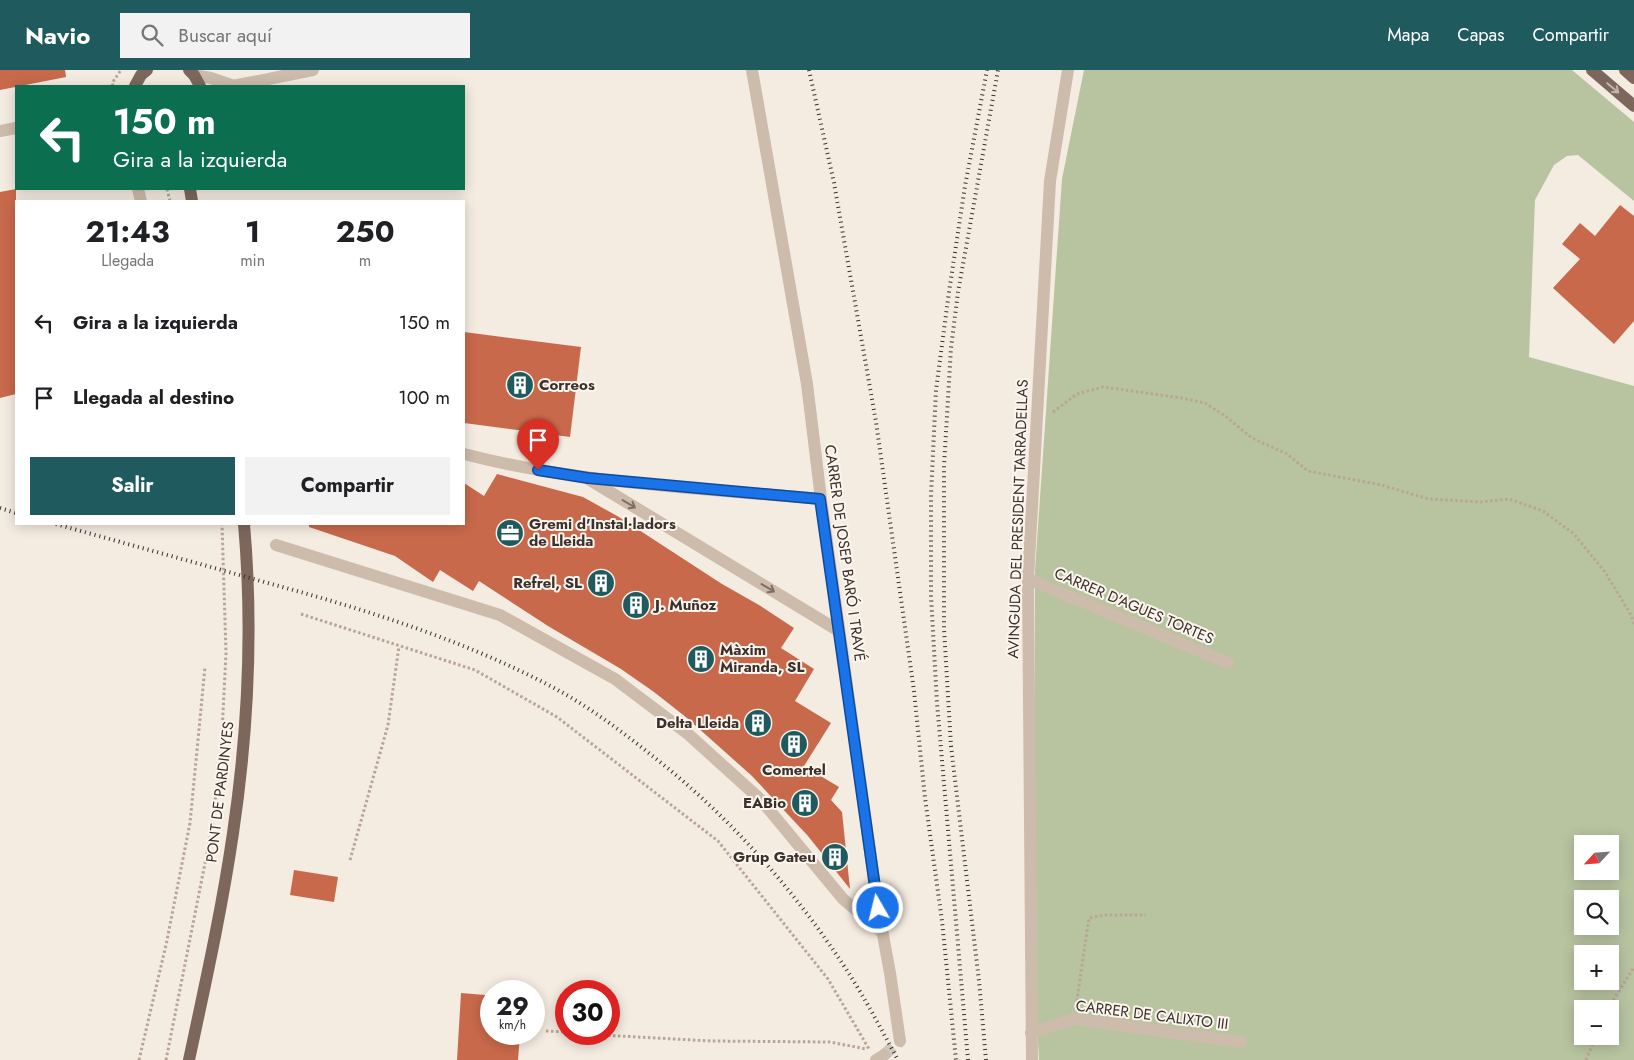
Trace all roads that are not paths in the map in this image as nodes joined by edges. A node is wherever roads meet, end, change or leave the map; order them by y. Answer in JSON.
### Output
{"nodes":[{"id":1,"x":313,"y":70,"type":"edge"},
{"id":2,"x":752,"y":70,"type":"edge"},
{"id":3,"x":1068,"y":70,"type":"edge"},
{"id":4,"x":1592,"y":70,"type":"edge"},
{"id":5,"x":1625,"y":70,"type":"edge"},
{"id":6,"x":194,"y":77,"type":"edge"},
{"id":7,"x":1634,"y":78,"type":"edge"},
{"id":8,"x":231,"y":85,"type":"edge"},
{"id":9,"x":239,"y":85,"type":"edge"},
{"id":10,"x":1634,"y":106,"type":"edge"},
{"id":11,"x":15,"y":128,"type":"edge"},
{"id":12,"x":0,"y":131,"type":"edge"},
{"id":13,"x":465,"y":454,"type":"edge"},
{"id":14,"x":588,"y":478,"type":"junction"},
{"id":15,"x":820,"y":499,"type":"junction"},
{"id":16,"x":244,"y":525,"type":"edge"},
{"id":17,"x":276,"y":545,"type":"dead end"},
{"id":18,"x":1028,"y":579,"type":"junction"},
{"id":19,"x":839,"y":631,"type":"junction"},
{"id":20,"x":1228,"y":663,"type":"dead end"},
{"id":21,"x":882,"y":932,"type":"junction"},
{"id":22,"x":1031,"y":1033,"type":"junction"},
{"id":23,"x":900,"y":1042,"type":"dead end"},
{"id":24,"x":1241,"y":1042,"type":"dead end"},
{"id":25,"x":189,"y":1060,"type":"edge"},
{"id":26,"x":1032,"y":1060,"type":"edge"}],
"edges":[{"from":1,"to":9,"type":"street"},
{"from":2,"to":15,"type":"street","name":"CARRER DE JOSEP BARÓ I TRAVÉ"},
{"from":3,"to":18,"type":"street","name":"AVINGUDA DEL PRESIDENT TARRADELLAS"},
{"from":4,"to":10,"type":"main road","one_way":true},
{"from":5,"to":7,"type":"main road"},
{"from":6,"to":8,"type":"street"},
{"from":11,"to":12,"type":"street"},
{"from":13,"to":14,"type":"street"},
{"from":14,"to":15,"type":"street"},
{"from":14,"to":19,"type":"street","one_way":true},
{"from":15,"to":19,"type":"street","name":"CARRER DE JOSEP BARÓ I TRAVÉ"},
{"from":16,"to":25,"type":"main road","name":"PONT DE PARDINYES"},
{"from":17,"to":21,"type":"street"},
{"from":18,"to":20,"type":"street","name":"CARRER D'AGUES TORTES"},
{"from":18,"to":22,"type":"street","name":"AVINGUDA DEL PRESIDENT TARRADELLAS"},
{"from":19,"to":21,"type":"street","name":"CARRER DE JOSEP BARÓ I TRAVÉ"},
{"from":21,"to":23,"type":"street","name":"CARRER DE JOSEP BARÓ I TRAVÉ"},
{"from":22,"to":24,"type":"street","name":"CARRER DE CALIXTO III"},
{"from":22,"to":26,"type":"street","name":"AVINGUDA DEL PRESIDENT TARRADELLAS"}]}
